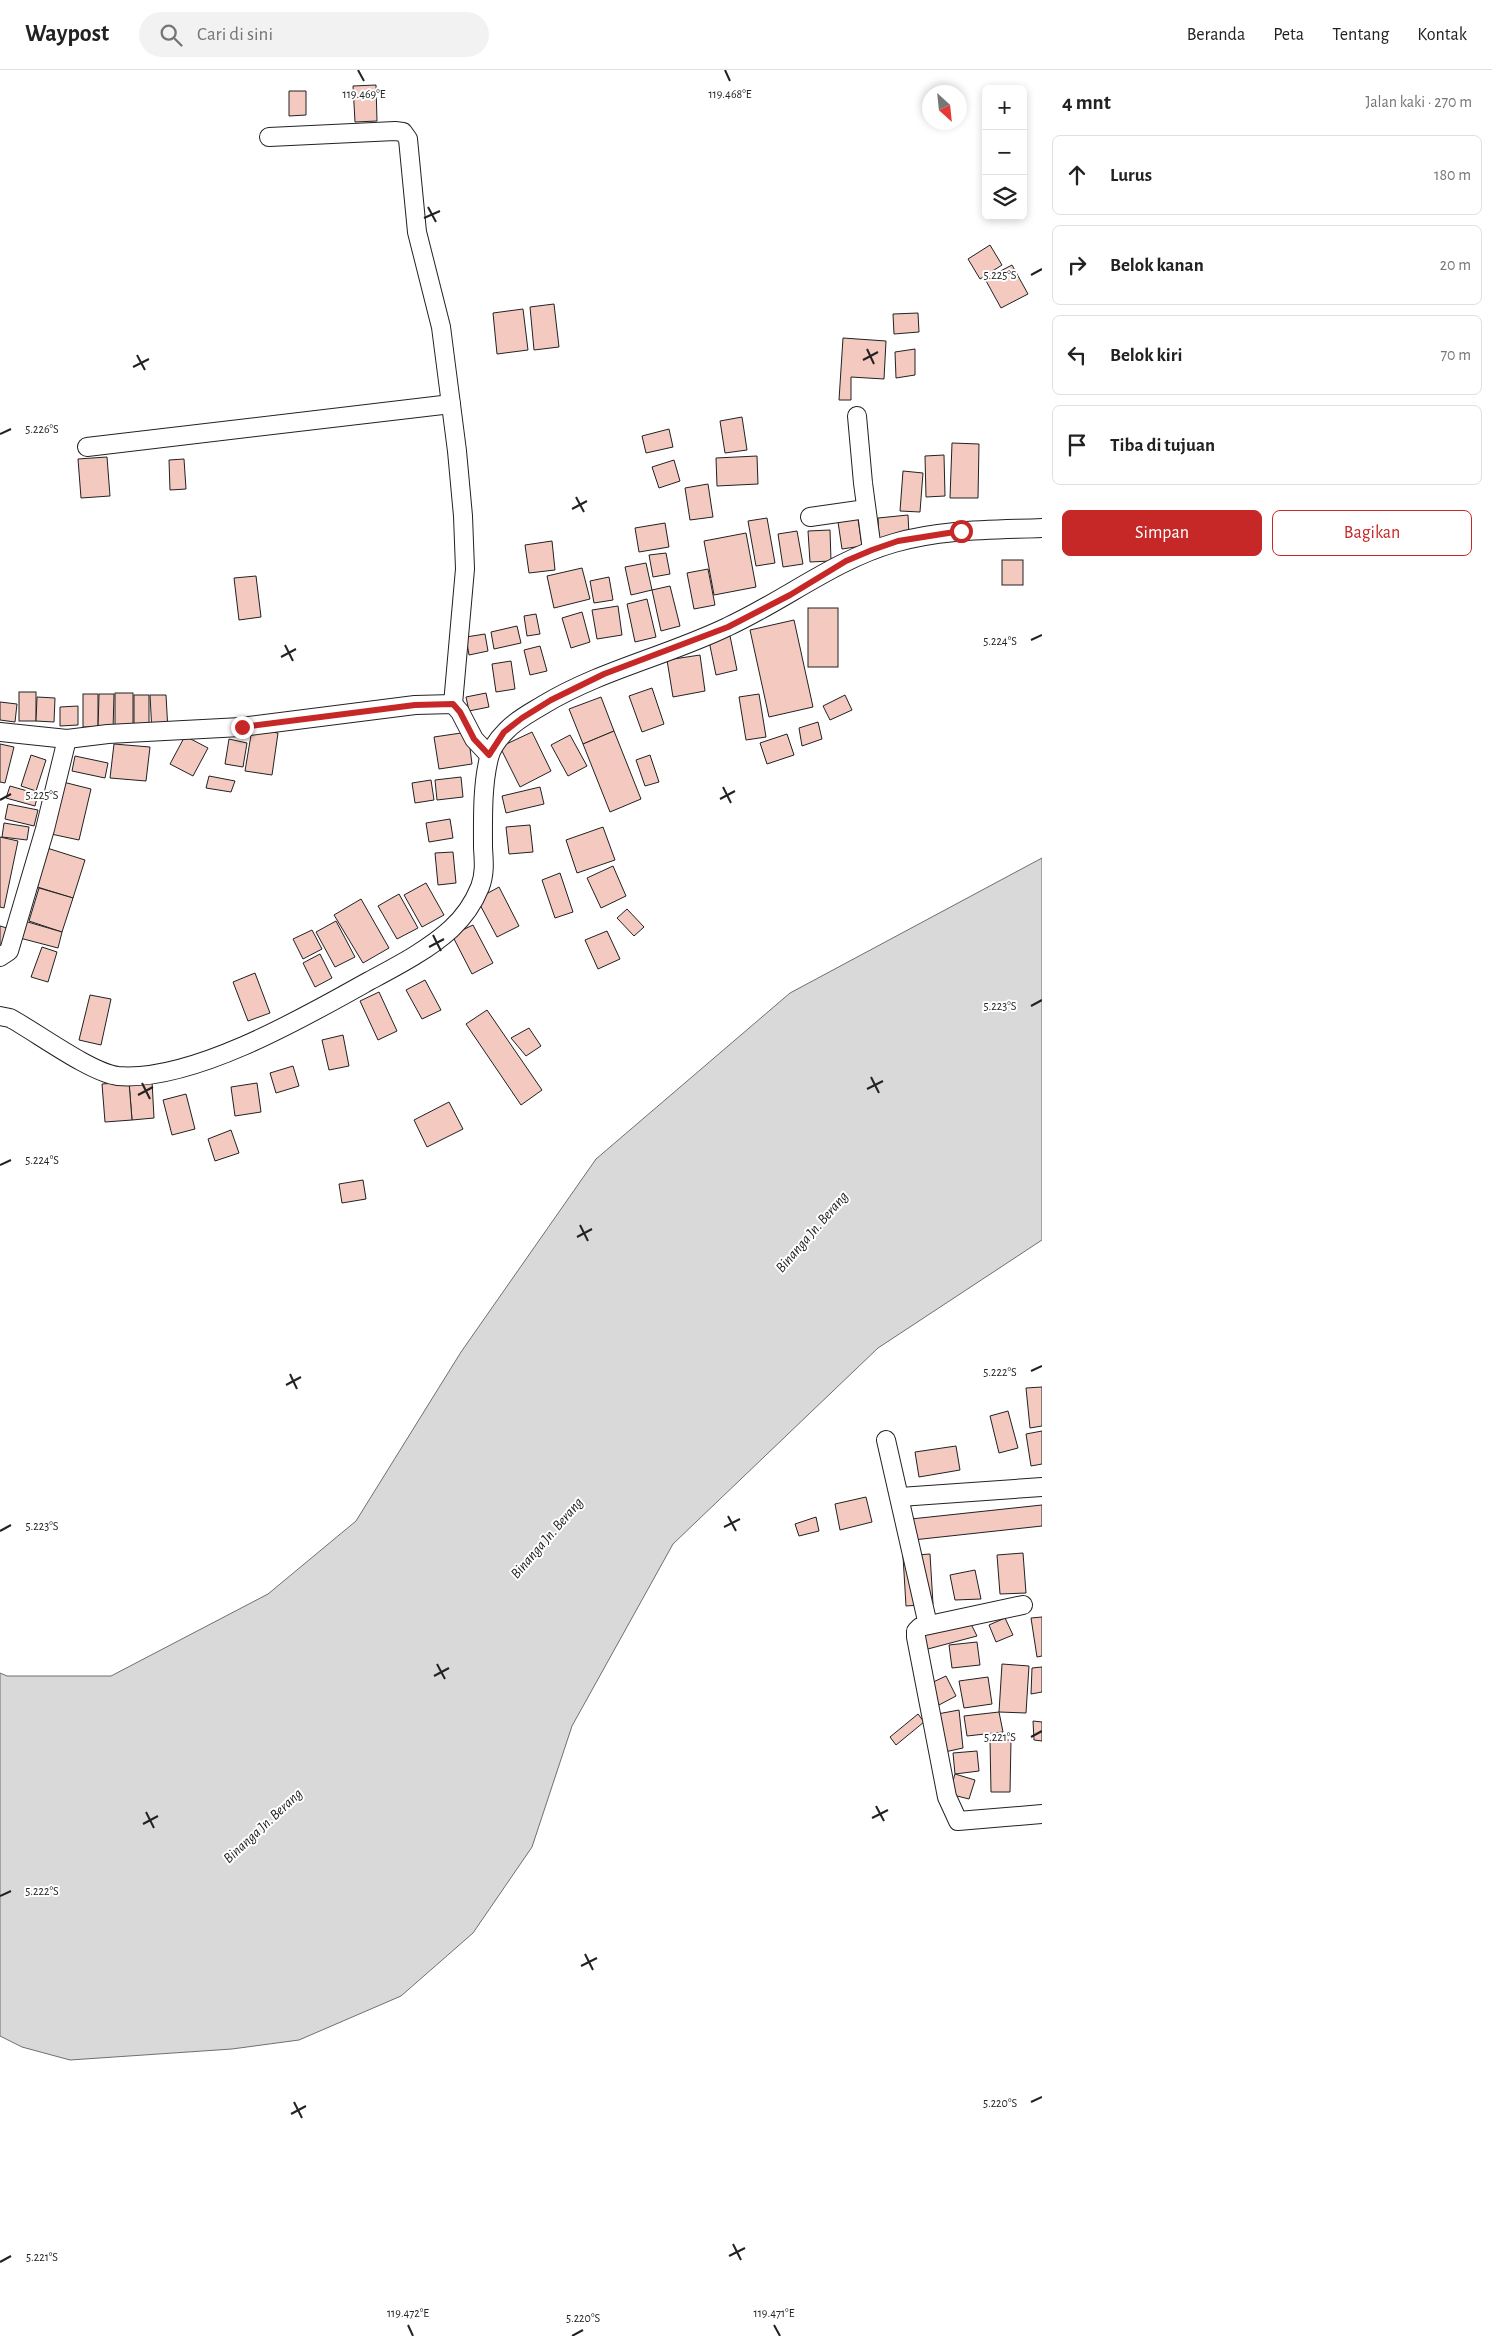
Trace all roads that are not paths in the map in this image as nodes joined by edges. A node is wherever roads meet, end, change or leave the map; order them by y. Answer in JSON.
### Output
{"nodes":[{"id":1,"x":269,"y":137,"type":"dead end"},
{"id":2,"x":451,"y":404,"type":"junction"},
{"id":3,"x":858,"y":416,"type":"dead end"},
{"id":4,"x":87,"y":447,"type":"dead end"},
{"id":5,"x":866,"y":509,"type":"junction"},
{"id":6,"x":810,"y":517,"type":"dead end"},
{"id":7,"x":1042,"y":528,"type":"edge"},
{"id":8,"x":872,"y":550,"type":"junction"},
{"id":9,"x":453,"y":704,"type":"junction"},
{"id":10,"x":0,"y":732,"type":"edge"},
{"id":11,"x":67,"y":739,"type":"junction"},
{"id":12,"x":489,"y":755,"type":"junction"},
{"id":13,"x":0,"y":957,"type":"edge"},
{"id":14,"x":0,"y":1016,"type":"edge"},
{"id":15,"x":886,"y":1440,"type":"dead end"},
{"id":16,"x":1042,"y":1487,"type":"edge"},
{"id":17,"x":900,"y":1498,"type":"junction"},
{"id":18,"x":1023,"y":1605,"type":"dead end"},
{"id":19,"x":928,"y":1625,"type":"junction"},
{"id":20,"x":1042,"y":1814,"type":"edge"}],
"edges":[{"from":1,"to":2,"type":"street"},
{"from":2,"to":4,"type":"street"},
{"from":2,"to":9,"type":"street"},
{"from":3,"to":5,"type":"street"},
{"from":5,"to":6,"type":"street"},
{"from":5,"to":8,"type":"street"},
{"from":7,"to":8,"type":"street"},
{"from":8,"to":12,"type":"street"},
{"from":9,"to":11,"type":"street"},
{"from":9,"to":12,"type":"street"},
{"from":10,"to":11,"type":"street"},
{"from":11,"to":13,"type":"street"},
{"from":12,"to":14,"type":"street"},
{"from":15,"to":17,"type":"street"},
{"from":16,"to":17,"type":"street"},
{"from":17,"to":19,"type":"street"},
{"from":18,"to":19,"type":"street"},
{"from":19,"to":20,"type":"street"}]}
